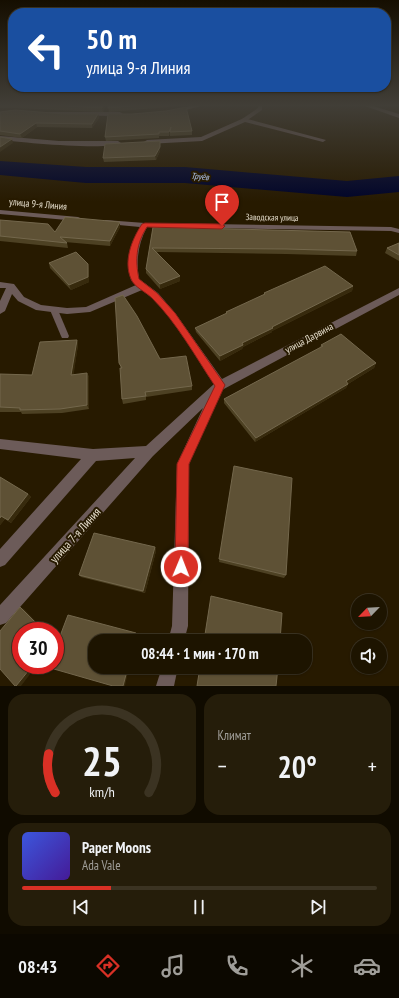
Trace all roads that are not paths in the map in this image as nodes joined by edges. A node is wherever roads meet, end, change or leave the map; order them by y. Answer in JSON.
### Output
{"nodes":[{"id":1,"x":0,"y":138,"type":"edge"},
{"id":2,"x":204,"y":138,"type":"edge"},
{"id":3,"x":315,"y":138,"type":"edge"},
{"id":4,"x":323,"y":140,"type":"dead end"},
{"id":5,"x":138,"y":142,"type":"edge"},
{"id":6,"x":123,"y":143,"type":"edge"},
{"id":7,"x":0,"y":212,"type":"edge"},
{"id":8,"x":84,"y":220,"type":"edge"},
{"id":9,"x":99,"y":221,"type":"edge"},
{"id":10,"x":145,"y":225,"type":"junction"},
{"id":11,"x":399,"y":231,"type":"edge"},
{"id":12,"x":0,"y":285,"type":"edge"},
{"id":13,"x":11,"y":286,"type":"junction"},
{"id":14,"x":143,"y":286,"type":"junction"},
{"id":15,"x":399,"y":291,"type":"edge"},
{"id":16,"x":54,"y":310,"type":"junction"},
{"id":17,"x":0,"y":312,"type":"edge"},
{"id":18,"x":64,"y":336,"type":"dead end"},
{"id":19,"x":220,"y":385,"type":"junction"},
{"id":20,"x":0,"y":444,"type":"edge"},
{"id":21,"x":150,"y":452,"type":"junction"},
{"id":22,"x":93,"y":455,"type":"junction"},
{"id":23,"x":0,"y":560,"type":"edge"},
{"id":24,"x":0,"y":617,"type":"edge"},
{"id":25,"x":178,"y":634,"type":"edge"},
{"id":26,"x":168,"y":674,"type":"edge"},
{"id":27,"x":165,"y":686,"type":"edge"}],
"edges":[{"from":1,"to":6,"type":"street"},
{"from":2,"to":5,"type":"street"},
{"from":3,"to":4,"type":"street"},
{"from":7,"to":8,"type":"street","name":"улица 9-я Линия"},
{"from":9,"to":10,"type":"street"},
{"from":10,"to":11,"type":"street","name":"Заводская улица"},
{"from":10,"to":14,"type":"street"},
{"from":12,"to":13,"type":"street"},
{"from":13,"to":16,"type":"street"},
{"from":13,"to":17,"type":"street"},
{"from":14,"to":16,"type":"street"},
{"from":14,"to":19,"type":"street"},
{"from":15,"to":19,"type":"street","name":"улица Дарвина"},
{"from":16,"to":18,"type":"lane"},
{"from":19,"to":21,"type":"street","name":"улица Дарвина"},
{"from":19,"to":25,"type":"street"},
{"from":20,"to":22,"type":"street"},
{"from":21,"to":22,"type":"street"},
{"from":21,"to":24,"type":"street","name":"улица 7-я Линия"},
{"from":22,"to":23,"type":"street"},
{"from":26,"to":27,"type":"street"}]}
